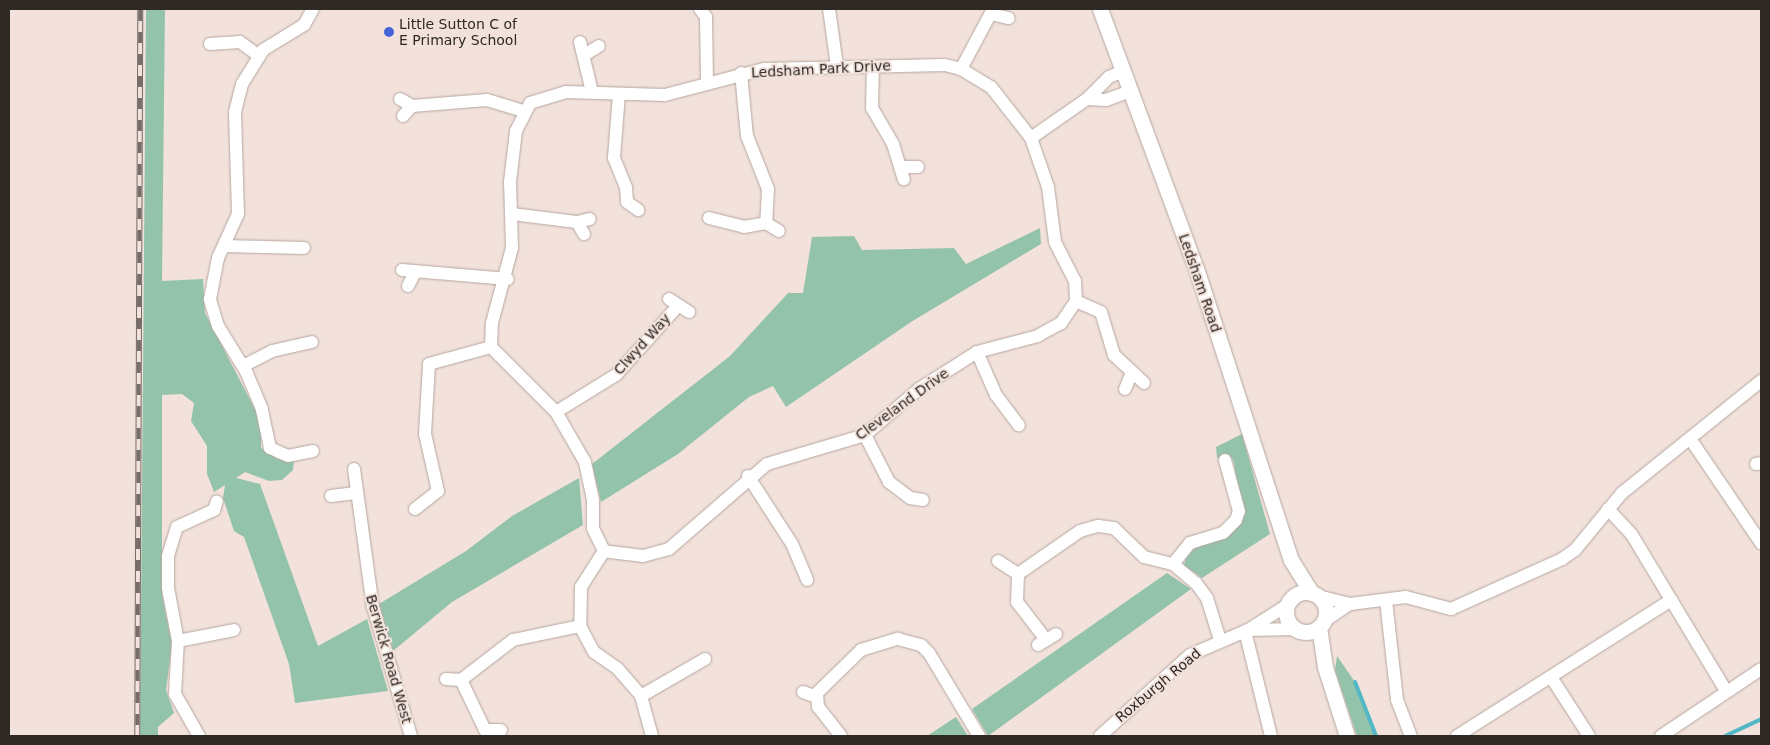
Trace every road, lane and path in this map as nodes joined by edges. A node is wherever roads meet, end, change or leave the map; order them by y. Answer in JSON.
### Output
{"nodes":[{"id":1,"x":829,"y":9,"type":"edge"},
{"id":2,"x":1100,"y":9,"type":"edge"},
{"id":3,"x":992,"y":11,"type":"edge"},
{"id":4,"x":312,"y":14,"type":"edge"},
{"id":5,"x":707,"y":14,"type":"edge"},
{"id":6,"x":1009,"y":18,"type":"dead end"},
{"id":7,"x":580,"y":42,"type":"dead end"},
{"id":8,"x":210,"y":44,"type":"dead end"},
{"id":9,"x":599,"y":46,"type":"dead end"},
{"id":10,"x":586,"y":54,"type":"junction"},
{"id":11,"x":259,"y":56,"type":"junction"},
{"id":12,"x":837,"y":66,"type":"junction"},
{"id":13,"x":873,"y":66,"type":"junction"},
{"id":14,"x":962,"y":69,"type":"junction"},
{"id":15,"x":1121,"y":72,"type":"junction"},
{"id":16,"x":741,"y":74,"type":"junction"},
{"id":17,"x":707,"y":84,"type":"junction"},
{"id":18,"x":592,"y":92,"type":"junction"},
{"id":19,"x":1128,"y":92,"type":"junction"},
{"id":20,"x":618,"y":94,"type":"junction"},
{"id":21,"x":1087,"y":98,"type":"junction"},
{"id":22,"x":400,"y":99,"type":"dead end"},
{"id":23,"x":412,"y":106,"type":"junction"},
{"id":24,"x":523,"y":111,"type":"junction"},
{"id":25,"x":403,"y":116,"type":"dead end"},
{"id":26,"x":1031,"y":138,"type":"junction"},
{"id":27,"x":918,"y":167,"type":"dead end"},
{"id":28,"x":638,"y":210,"type":"dead end"},
{"id":29,"x":512,"y":214,"type":"junction"},
{"id":30,"x":709,"y":218,"type":"dead end"},
{"id":31,"x":590,"y":219,"type":"dead end"},
{"id":32,"x":576,"y":222,"type":"junction"},
{"id":33,"x":766,"y":223,"type":"junction"},
{"id":34,"x":780,"y":231,"type":"dead end"},
{"id":35,"x":584,"y":234,"type":"dead end"},
{"id":36,"x":224,"y":246,"type":"junction"},
{"id":37,"x":304,"y":248,"type":"dead end"},
{"id":38,"x":408,"y":276,"type":"dead end"},
{"id":39,"x":508,"y":278,"type":"junction"},
{"id":40,"x":1076,"y":301,"type":"junction"},
{"id":41,"x":689,"y":312,"type":"dead end"},
{"id":42,"x":312,"y":342,"type":"dead end"},
{"id":43,"x":492,"y":347,"type":"junction"},
{"id":44,"x":977,"y":352,"type":"junction"},
{"id":45,"x":245,"y":370,"type":"junction"},
{"id":46,"x":1131,"y":375,"type":"junction"},
{"id":47,"x":1761,"y":381,"type":"edge"},
{"id":48,"x":1144,"y":383,"type":"dead end"},
{"id":49,"x":1125,"y":389,"type":"dead end"},
{"id":50,"x":556,"y":412,"type":"junction"},
{"id":51,"x":1021,"y":429,"type":"dead end"},
{"id":52,"x":865,"y":435,"type":"junction"},
{"id":53,"x":1692,"y":440,"type":"junction"},
{"id":54,"x":313,"y":451,"type":"dead end"},
{"id":55,"x":1225,"y":460,"type":"dead end"},
{"id":56,"x":354,"y":469,"type":"dead end"},
{"id":57,"x":748,"y":476,"type":"junction"},
{"id":58,"x":356,"y":493,"type":"junction"},
{"id":59,"x":331,"y":496,"type":"dead end"},
{"id":60,"x":217,"y":500,"type":"dead end"},
{"id":61,"x":923,"y":500,"type":"dead end"},
{"id":62,"x":415,"y":509,"type":"dead end"},
{"id":63,"x":1608,"y":509,"type":"junction"},
{"id":64,"x":1761,"y":543,"type":"edge"},
{"id":65,"x":604,"y":552,"type":"junction"},
{"id":66,"x":1291,"y":560,"type":"junction"},
{"id":67,"x":998,"y":561,"type":"dead end"},
{"id":68,"x":1173,"y":564,"type":"junction"},
{"id":69,"x":1018,"y":574,"type":"junction"},
{"id":70,"x":800,"y":577,"type":"dead end"},
{"id":71,"x":1315,"y":594,"type":"junction"},
{"id":72,"x":1386,"y":600,"type":"junction"},
{"id":73,"x":1671,"y":600,"type":"junction"},
{"id":74,"x":1291,"y":601,"type":"junction"},
{"id":75,"x":1350,"y":604,"type":"junction"},
{"id":76,"x":1321,"y":625,"type":"junction"},
{"id":77,"x":580,"y":626,"type":"junction"},
{"id":78,"x":234,"y":630,"type":"dead end"},
{"id":79,"x":1247,"y":630,"type":"junction"},
{"id":80,"x":1300,"y":630,"type":"junction"},
{"id":81,"x":1046,"y":639,"type":"dead end"},
{"id":82,"x":1220,"y":640,"type":"junction"},
{"id":83,"x":178,"y":641,"type":"junction"},
{"id":84,"x":705,"y":659,"type":"dead end"},
{"id":85,"x":1324,"y":668,"type":"junction"},
{"id":86,"x":1761,"y":669,"type":"edge"},
{"id":87,"x":1551,"y":677,"type":"junction"},
{"id":88,"x":446,"y":679,"type":"dead end"},
{"id":89,"x":461,"y":680,"type":"junction"},
{"id":90,"x":1726,"y":689,"type":"junction"},
{"id":91,"x":803,"y":692,"type":"dead end"},
{"id":92,"x":641,"y":696,"type":"junction"},
{"id":93,"x":817,"y":697,"type":"junction"},
{"id":94,"x":501,"y":730,"type":"dead end"},
{"id":95,"x":484,"y":733,"type":"edge"},
{"id":96,"x":199,"y":736,"type":"edge"},
{"id":97,"x":411,"y":736,"type":"edge"},
{"id":98,"x":652,"y":736,"type":"edge"},
{"id":99,"x":840,"y":736,"type":"edge"},
{"id":100,"x":979,"y":736,"type":"edge"},
{"id":101,"x":1100,"y":736,"type":"edge"},
{"id":102,"x":1272,"y":736,"type":"edge"},
{"id":103,"x":1347,"y":736,"type":"edge"},
{"id":104,"x":1411,"y":736,"type":"edge"},
{"id":105,"x":1457,"y":736,"type":"edge"},
{"id":106,"x":1589,"y":736,"type":"edge"},
{"id":107,"x":1661,"y":736,"type":"edge"}],
"edges":[{"from":1,"to":12,"type":"street"},
{"from":2,"to":15,"type":"main road","name":"Ledsham Road"},
{"from":3,"to":6,"type":"street"},
{"from":3,"to":14,"type":"street"},
{"from":4,"to":11,"type":"street"},
{"from":5,"to":17,"type":"street"},
{"from":7,"to":10,"type":"street"},
{"from":8,"to":11,"type":"street"},
{"from":9,"to":10,"type":"street"},
{"from":10,"to":18,"type":"street"},
{"from":11,"to":36,"type":"street"},
{"from":12,"to":13,"type":"street","name":"Ledsham Park Drive"},
{"from":12,"to":16,"type":"street","name":"Ledsham Park Drive"},
{"from":13,"to":14,"type":"street","name":"Ledsham Park Drive"},
{"from":13,"to":27,"type":"street"},
{"from":14,"to":26,"type":"street","name":"Ledsham Park Drive"},
{"from":15,"to":19,"type":"main road","name":"Ledsham Road"},
{"from":15,"to":21,"type":"street"},
{"from":16,"to":17,"type":"street","name":"Ledsham Park Drive"},
{"from":16,"to":33,"type":"street"},
{"from":17,"to":20,"type":"street","name":"Ledsham Park Drive"},
{"from":18,"to":20,"type":"street","name":"Ledsham Park Drive"},
{"from":18,"to":24,"type":"street","name":"Ledsham Park Drive"},
{"from":19,"to":21,"type":"street"},
{"from":19,"to":66,"type":"main road","name":"Ledsham Road"},
{"from":20,"to":28,"type":"street"},
{"from":21,"to":26,"type":"street"},
{"from":22,"to":23,"type":"street"},
{"from":23,"to":24,"type":"street"},
{"from":23,"to":25,"type":"street"},
{"from":24,"to":29,"type":"street"},
{"from":26,"to":40,"type":"street"},
{"from":29,"to":32,"type":"street"},
{"from":29,"to":39,"type":"street"},
{"from":30,"to":33,"type":"street"},
{"from":31,"to":32,"type":"street"},
{"from":32,"to":35,"type":"street"},
{"from":33,"to":34,"type":"street"},
{"from":36,"to":37,"type":"street"},
{"from":36,"to":45,"type":"street"},
{"from":38,"to":39,"type":"street"},
{"from":39,"to":43,"type":"street"},
{"from":40,"to":44,"type":"street","name":"Cleveland Drive"},
{"from":40,"to":46,"type":"street"},
{"from":41,"to":50,"type":"street","name":"Clwyd Way"},
{"from":42,"to":45,"type":"street"},
{"from":43,"to":50,"type":"street"},
{"from":43,"to":62,"type":"street"},
{"from":44,"to":51,"type":"street"},
{"from":44,"to":52,"type":"street","name":"Cleveland Drive"},
{"from":45,"to":54,"type":"street"},
{"from":46,"to":48,"type":"street"},
{"from":46,"to":49,"type":"street"},
{"from":47,"to":53,"type":"street"},
{"from":50,"to":65,"type":"street"},
{"from":52,"to":57,"type":"street","name":"Cleveland Drive"},
{"from":52,"to":61,"type":"street"},
{"from":53,"to":63,"type":"street"},
{"from":53,"to":64,"type":"street"},
{"from":55,"to":68,"type":"street"},
{"from":56,"to":58,"type":"street","name":"Berwick Road West"},
{"from":57,"to":65,"type":"street","name":"Cleveland Drive"},
{"from":57,"to":70,"type":"street"},
{"from":58,"to":59,"type":"street"},
{"from":58,"to":97,"type":"street","name":"Berwick Road West"},
{"from":60,"to":83,"type":"street"},
{"from":63,"to":72,"type":"street"},
{"from":63,"to":73,"type":"street"},
{"from":65,"to":77,"type":"street"},
{"from":66,"to":71,"type":"main road","name":"Ledsham Road"},
{"from":66,"to":74,"type":"main road","name":"Ledsham Road"},
{"from":67,"to":69,"type":"street"},
{"from":68,"to":69,"type":"street"},
{"from":68,"to":82,"type":"street"},
{"from":69,"to":81,"type":"street"},
{"from":71,"to":74,"type":"main road"},
{"from":71,"to":75,"type":"street"},
{"from":71,"to":76,"type":"main road","name":"Ledsham Road"},
{"from":72,"to":75,"type":"street"},
{"from":72,"to":104,"type":"street"},
{"from":73,"to":87,"type":"street"},
{"from":73,"to":90,"type":"street"},
{"from":74,"to":79,"type":"street","name":"Roxburgh Road"},
{"from":74,"to":80,"type":"main road","name":"Ledsham Road"},
{"from":75,"to":76,"type":"street"},
{"from":76,"to":80,"type":"main road"},
{"from":76,"to":85,"type":"main road","name":"Ledsham Road"},
{"from":77,"to":89,"type":"street"},
{"from":77,"to":92,"type":"street"},
{"from":78,"to":83,"type":"street"},
{"from":79,"to":80,"type":"street","name":"Roxburgh Road"},
{"from":79,"to":82,"type":"street","name":"Roxburgh Road"},
{"from":79,"to":102,"type":"street"},
{"from":80,"to":85,"type":"main road","name":"Ledsham Road"},
{"from":82,"to":101,"type":"street","name":"Roxburgh Road"},
{"from":83,"to":96,"type":"street"},
{"from":84,"to":92,"type":"street"},
{"from":85,"to":103,"type":"main road","name":"Ledsham Road"},
{"from":86,"to":90,"type":"street"},
{"from":87,"to":105,"type":"street"},
{"from":87,"to":106,"type":"street"},
{"from":88,"to":89,"type":"street"},
{"from":89,"to":95,"type":"street"},
{"from":90,"to":107,"type":"street"},
{"from":91,"to":93,"type":"street"},
{"from":92,"to":98,"type":"street"},
{"from":93,"to":99,"type":"street"},
{"from":93,"to":100,"type":"street"},
{"from":94,"to":95,"type":"street"}]}
